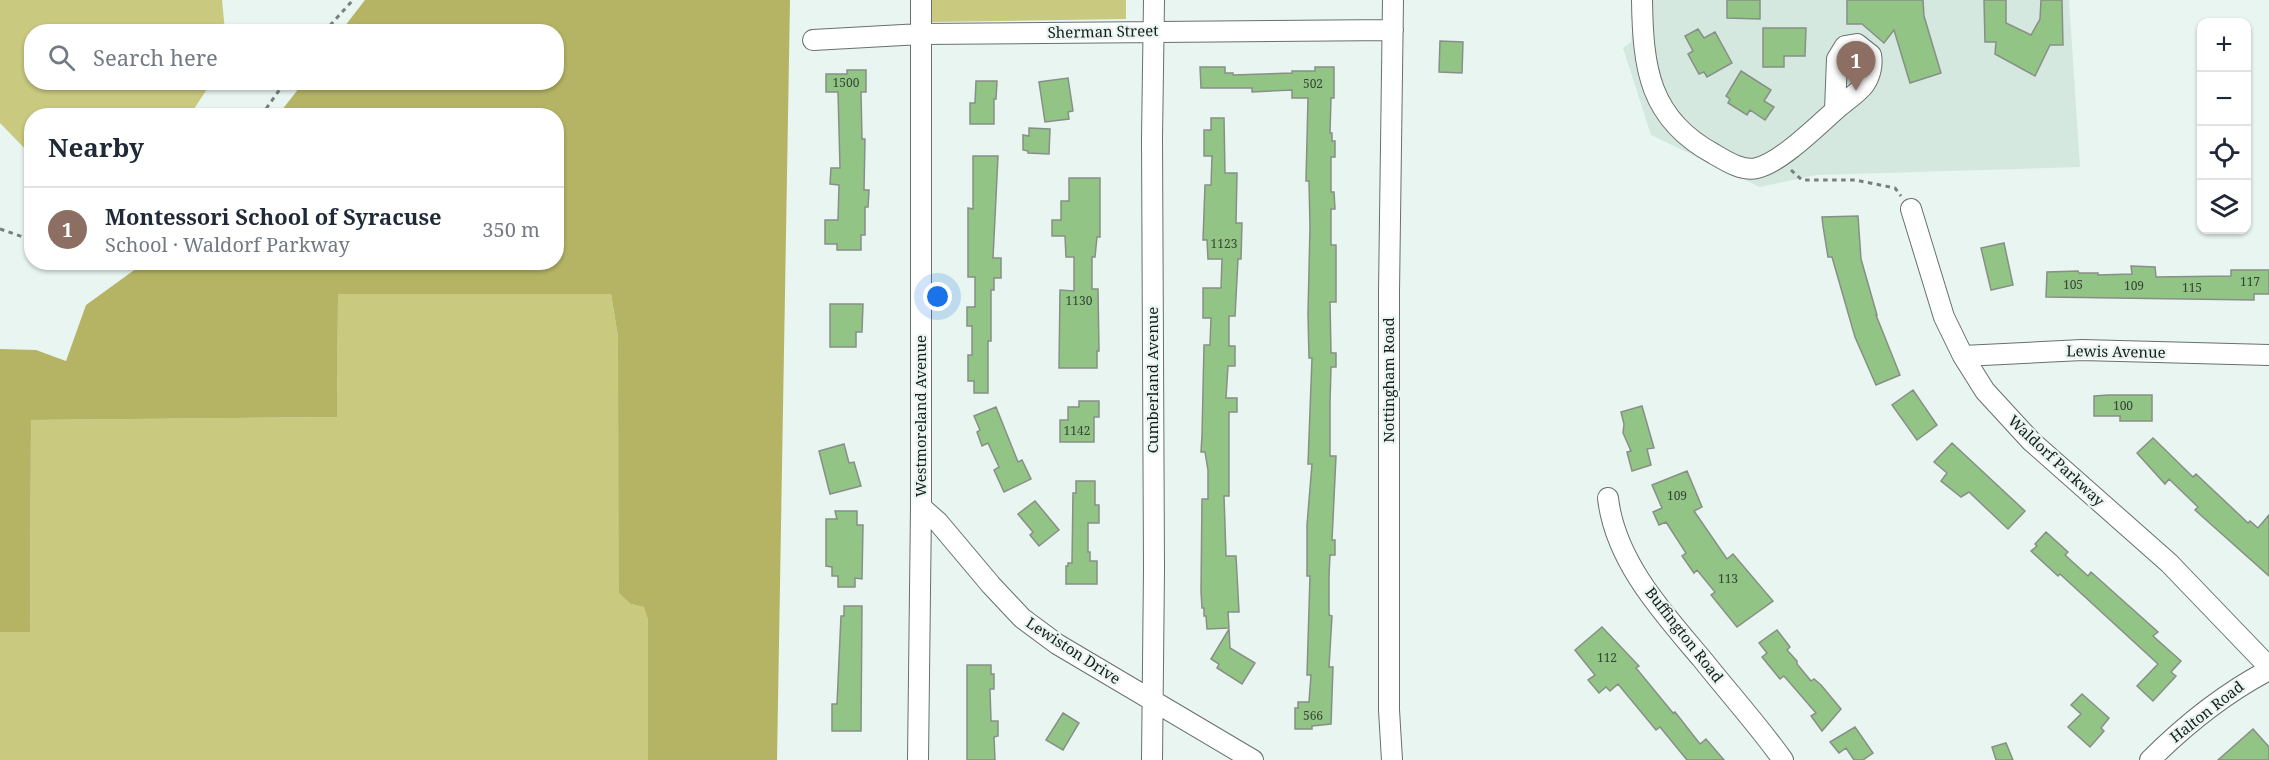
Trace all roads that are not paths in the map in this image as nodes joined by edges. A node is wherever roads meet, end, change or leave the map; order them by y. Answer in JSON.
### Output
{"nodes":[{"id":1,"x":921,"y":0,"type":"edge"},
{"id":2,"x":1154,"y":0,"type":"edge"},
{"id":3,"x":1393,"y":0,"type":"edge"},
{"id":4,"x":1642,"y":0,"type":"edge"},
{"id":5,"x":1393,"y":30,"type":"junction"},
{"id":6,"x":1154,"y":31,"type":"junction"},
{"id":7,"x":921,"y":34,"type":"junction"},
{"id":8,"x":813,"y":40,"type":"dead end"},
{"id":9,"x":1835,"y":110,"type":"dead end"},
{"id":10,"x":1911,"y":209,"type":"road end"},
{"id":11,"x":1963,"y":356,"type":"junction"},
{"id":12,"x":2269,"y":356,"type":"edge"},
{"id":13,"x":1608,"y":498,"type":"dead end"},
{"id":14,"x":921,"y":507,"type":"junction"},
{"id":15,"x":2269,"y":668,"type":"edge"},
{"id":16,"x":1152,"y":701,"type":"junction"},
{"id":17,"x":918,"y":760,"type":"edge"},
{"id":18,"x":1152,"y":760,"type":"edge"},
{"id":19,"x":1253,"y":760,"type":"edge"},
{"id":20,"x":1392,"y":760,"type":"edge"},
{"id":21,"x":1783,"y":760,"type":"edge"},
{"id":22,"x":2150,"y":760,"type":"edge"}],
"edges":[{"from":1,"to":7,"type":"street","name":"Westmoreland Avenue"},
{"from":2,"to":6,"type":"street","name":"Cumberland Avenue"},
{"from":3,"to":5,"type":"street","name":"Nottingham Road"},
{"from":4,"to":9,"type":"street"},
{"from":5,"to":6,"type":"street","name":"Sherman Street"},
{"from":5,"to":20,"type":"street","name":"Nottingham Road"},
{"from":6,"to":7,"type":"street","name":"Sherman Street"},
{"from":6,"to":16,"type":"street","name":"Cumberland Avenue"},
{"from":7,"to":8,"type":"street","name":"Sherman Street"},
{"from":7,"to":14,"type":"street","name":"Westmoreland Avenue"},
{"from":10,"to":11,"type":"street","name":"Waldorf Parkway"},
{"from":11,"to":12,"type":"street","name":"Lewis Avenue"},
{"from":11,"to":15,"type":"street","name":"Waldorf Parkway"},
{"from":13,"to":21,"type":"street","name":"Buffington Road"},
{"from":14,"to":16,"type":"street","name":"Lewiston Drive"},
{"from":14,"to":17,"type":"street","name":"Westmoreland Avenue"},
{"from":15,"to":22,"type":"street","name":"Halton Road"},
{"from":16,"to":18,"type":"street","name":"Cumberland Avenue"},
{"from":16,"to":19,"type":"street","name":"Lewiston Drive"}]}
